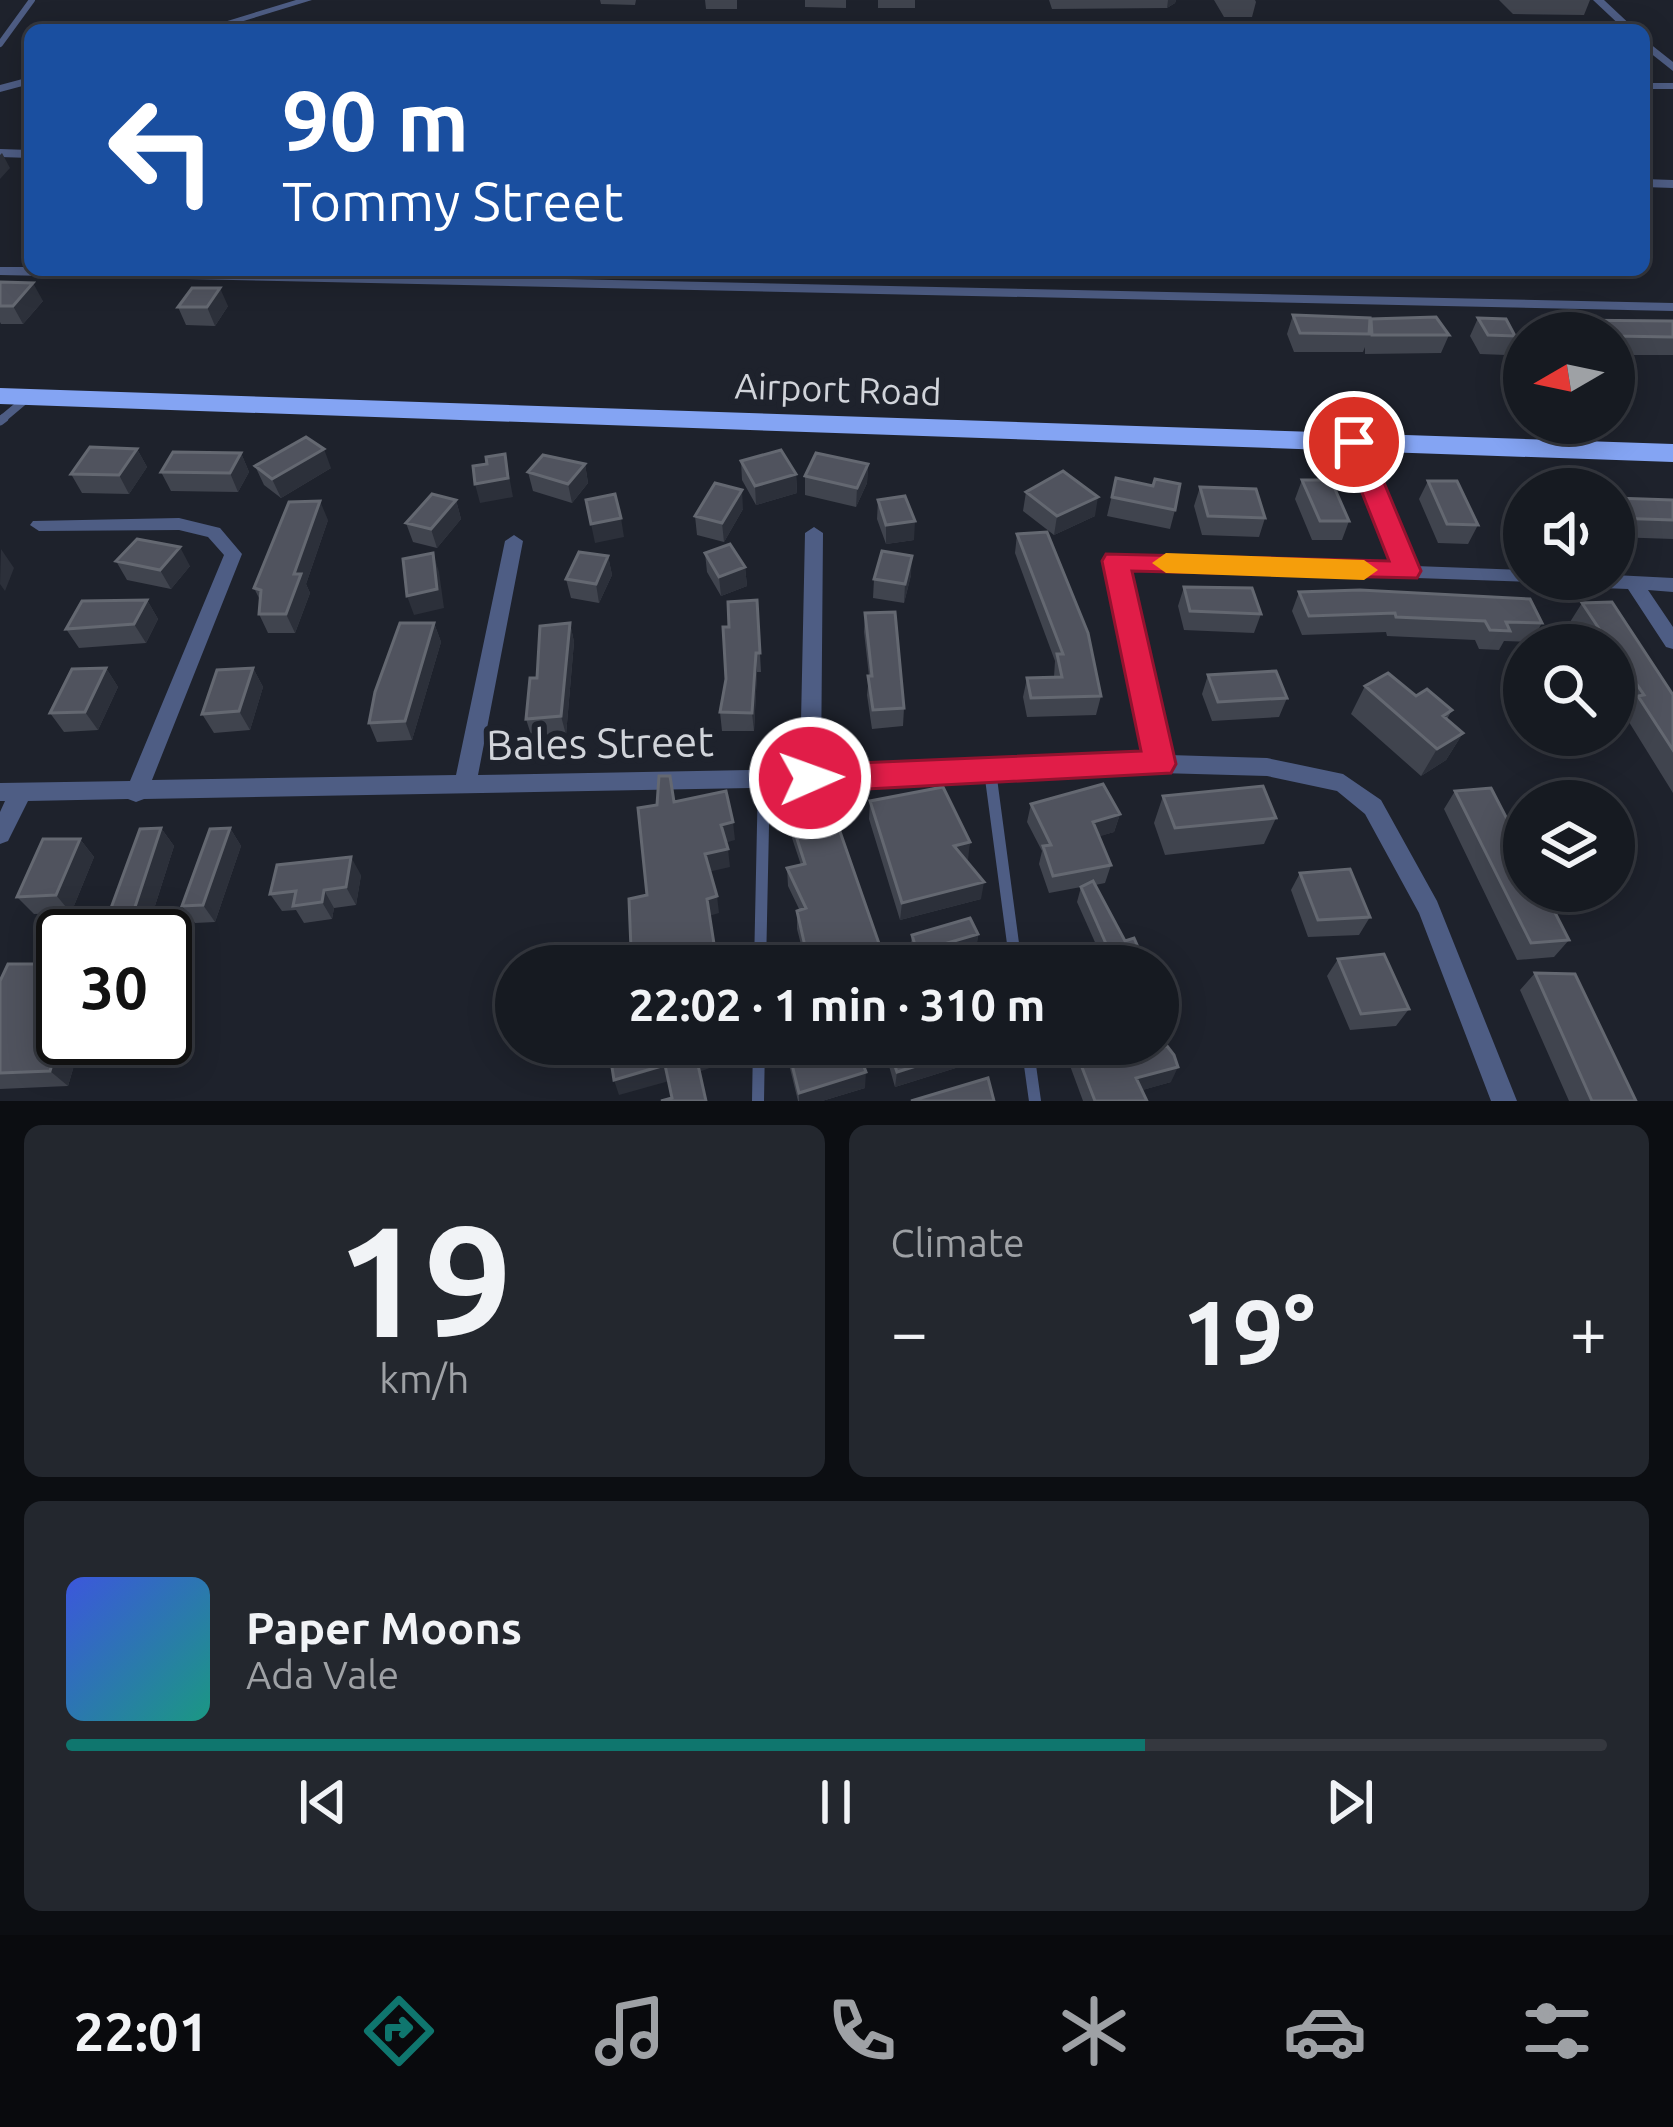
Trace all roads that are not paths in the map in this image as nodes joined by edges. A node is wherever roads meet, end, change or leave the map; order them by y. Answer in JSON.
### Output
{"nodes":[{"id":1,"x":32,"y":0,"type":"edge"},
{"id":2,"x":307,"y":0,"type":"edge"},
{"id":3,"x":1598,"y":0,"type":"edge"},
{"id":4,"x":223,"y":24,"type":"edge"},
{"id":5,"x":1624,"y":24,"type":"edge"},
{"id":6,"x":0,"y":44,"type":"edge"},
{"id":7,"x":1650,"y":47,"type":"edge"},
{"id":8,"x":1673,"y":68,"type":"edge"},
{"id":9,"x":196,"y":276,"type":"edge"},
{"id":10,"x":747,"y":276,"type":"edge"},
{"id":11,"x":745,"y":290,"type":"junction"},
{"id":12,"x":1673,"y":308,"type":"edge"},
{"id":13,"x":0,"y":396,"type":"edge"},
{"id":14,"x":29,"y":397,"type":"junction"},
{"id":15,"x":0,"y":421,"type":"edge"},
{"id":16,"x":1354,"y":442,"type":"junction"},
{"id":17,"x":1673,"y":453,"type":"edge"},
{"id":18,"x":39,"y":524,"type":"dead end"},
{"id":19,"x":814,"y":532,"type":"dead end"},
{"id":20,"x":514,"y":541,"type":"dead end"},
{"id":21,"x":1408,"y":571,"type":"junction"},
{"id":22,"x":1503,"y":577,"type":"edge"},
{"id":23,"x":1635,"y":584,"type":"edge"},
{"id":24,"x":1635,"y":585,"type":"edge"},
{"id":25,"x":1673,"y":585,"type":"edge"},
{"id":26,"x":1673,"y":642,"type":"edge"},
{"id":27,"x":1160,"y":764,"type":"junction"},
{"id":28,"x":990,"y":771,"type":"junction"},
{"id":29,"x":810,"y":778,"type":"junction"},
{"id":30,"x":764,"y":779,"type":"junction"},
{"id":31,"x":465,"y":784,"type":"junction"},
{"id":32,"x":11,"y":792,"type":"edge"},
{"id":33,"x":136,"y":793,"type":"junction"},
{"id":34,"x":0,"y":833,"type":"edge"},
{"id":35,"x":760,"y":945,"type":"edge"},
{"id":36,"x":1013,"y":945,"type":"edge"},
{"id":37,"x":759,"y":1065,"type":"edge"},
{"id":38,"x":1030,"y":1065,"type":"edge"},
{"id":39,"x":758,"y":1101,"type":"edge"},
{"id":40,"x":1035,"y":1101,"type":"edge"},
{"id":41,"x":1504,"y":1101,"type":"edge"}],
"edges":[{"from":1,"to":6,"type":"lane"},
{"from":2,"to":4,"type":"street"},
{"from":3,"to":5,"type":"street"},
{"from":7,"to":8,"type":"street"},
{"from":9,"to":11,"type":"street"},
{"from":10,"to":11,"type":"street"},
{"from":11,"to":12,"type":"street"},
{"from":13,"to":14,"type":"highway","name":"Airport Road"},
{"from":14,"to":15,"type":"lane"},
{"from":14,"to":16,"type":"highway","name":"Airport Road"},
{"from":16,"to":17,"type":"highway","name":"Airport Road"},
{"from":16,"to":21,"type":"street"},
{"from":18,"to":33,"type":"street"},
{"from":19,"to":29,"type":"street"},
{"from":20,"to":31,"type":"street"},
{"from":21,"to":22,"type":"street"},
{"from":21,"to":27,"type":"street"},
{"from":23,"to":25,"type":"street"},
{"from":24,"to":26,"type":"street"},
{"from":27,"to":28,"type":"street","name":"Bales Street"},
{"from":27,"to":41,"type":"street","name":"Bales Street"},
{"from":28,"to":29,"type":"street","name":"Bales Street"},
{"from":28,"to":36,"type":"lane"},
{"from":29,"to":30,"type":"street","name":"Bales Street"},
{"from":30,"to":31,"type":"street","name":"Bales Street"},
{"from":30,"to":35,"type":"lane"},
{"from":31,"to":33,"type":"street","name":"Bales Street"},
{"from":32,"to":33,"type":"street","name":"Bales Street"},
{"from":32,"to":34,"type":"street"},
{"from":37,"to":39,"type":"lane"},
{"from":38,"to":40,"type":"lane"}]}
